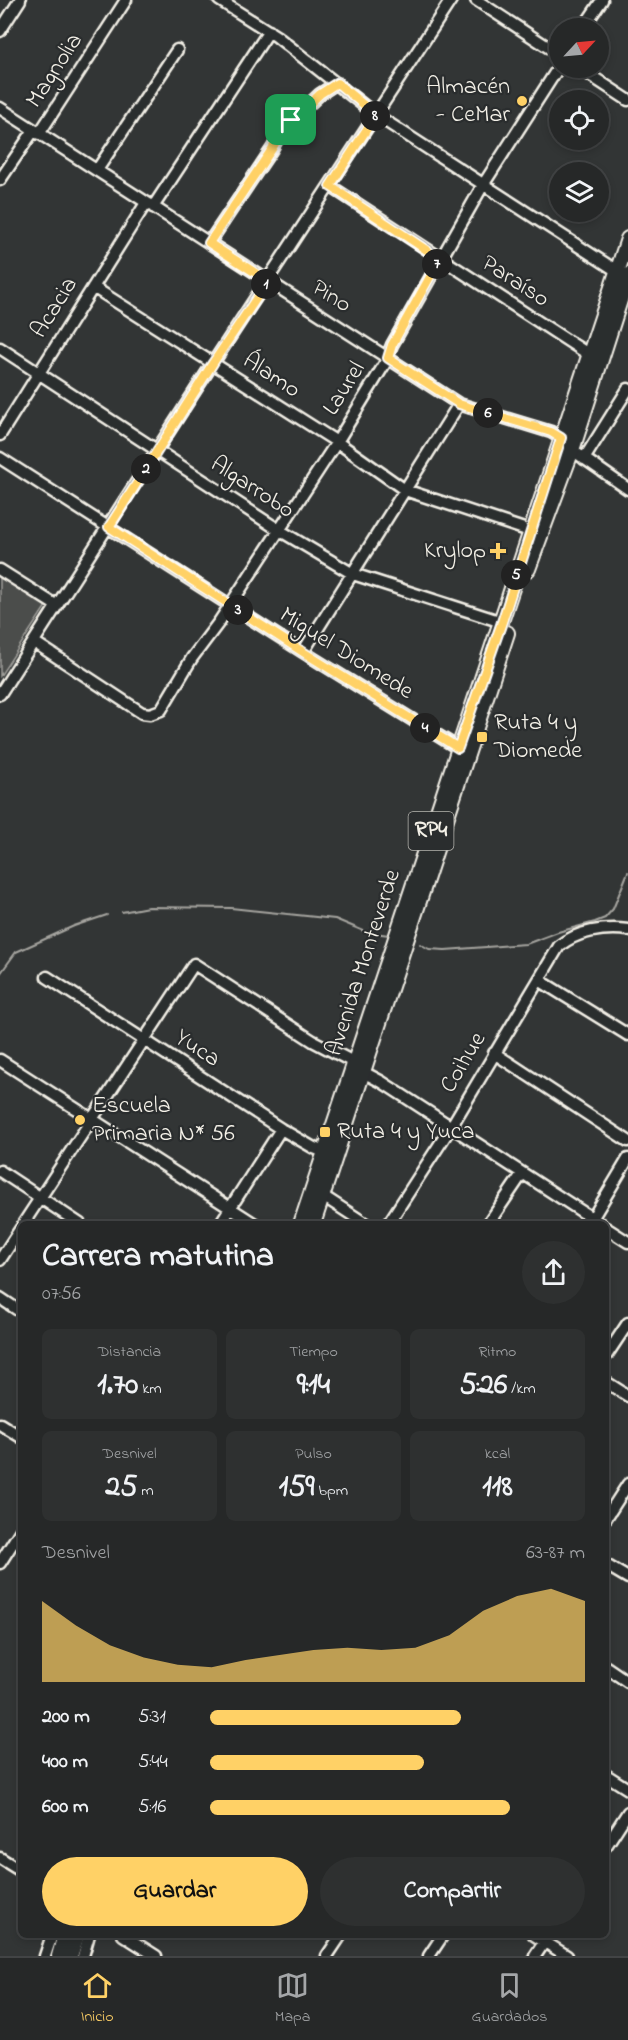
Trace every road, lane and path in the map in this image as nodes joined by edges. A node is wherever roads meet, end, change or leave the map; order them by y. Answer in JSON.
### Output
{"nodes":[{"id":1,"x":126,"y":0,"type":"edge"},
{"id":2,"x":219,"y":0,"type":"edge"},
{"id":3,"x":451,"y":0,"type":"edge"},
{"id":4,"x":476,"y":0,"type":"edge"},
{"id":5,"x":602,"y":0,"type":"edge"},
{"id":6,"x":16,"y":1,"type":"edge"},
{"id":7,"x":590,"y":18,"type":"edge"},
{"id":8,"x":0,"y":32,"type":"edge"},
{"id":9,"x":269,"y":32,"type":"junction"},
{"id":10,"x":549,"y":48,"type":"edge"},
{"id":11,"x":177,"y":50,"type":"dead end"},
{"id":12,"x":552,"y":78,"type":"edge"},
{"id":13,"x":594,"y":78,"type":"edge"},
{"id":14,"x":337,"y":83,"type":"junction"},
{"id":15,"x":628,"y":100,"type":"edge"},
{"id":16,"x":0,"y":108,"type":"edge"},
{"id":17,"x":376,"y":115,"type":"junction"},
{"id":18,"x":37,"y":132,"type":"junction"},
{"id":19,"x":97,"y":170,"type":"junction"},
{"id":20,"x":0,"y":180,"type":"edge"},
{"id":21,"x":483,"y":184,"type":"junction"},
{"id":22,"x":330,"y":186,"type":"junction"},
{"id":23,"x":150,"y":205,"type":"junction"},
{"id":24,"x":628,"y":238,"type":"edge"},
{"id":25,"x":209,"y":243,"type":"junction"},
{"id":26,"x":440,"y":259,"type":"junction"},
{"id":27,"x":625,"y":276,"type":"edge"},
{"id":28,"x":268,"y":281,"type":"junction"},
{"id":29,"x":93,"y":287,"type":"junction"},
{"id":30,"x":0,"y":348,"type":"edge"},
{"id":31,"x":588,"y":354,"type":"junction"},
{"id":32,"x":388,"y":358,"type":"junction"},
{"id":33,"x":213,"y":363,"type":"junction"},
{"id":34,"x":40,"y":373,"type":"junction"},
{"id":35,"x":628,"y":389,"type":"edge"},
{"id":36,"x":459,"y":404,"type":"junction"},
{"id":37,"x":0,"y":435,"type":"edge"},
{"id":38,"x":561,"y":438,"type":"junction"},
{"id":39,"x":337,"y":442,"type":"junction"},
{"id":40,"x":572,"y":450,"type":"junction"},
{"id":41,"x":157,"y":452,"type":"junction"},
{"id":42,"x":0,"y":458,"type":"edge"},
{"id":43,"x":584,"y":459,"type":"junction"},
{"id":44,"x":628,"y":489,"type":"edge"},
{"id":45,"x":405,"y":490,"type":"junction"},
{"id":46,"x":109,"y":527,"type":"junction"},
{"id":47,"x":279,"y":530,"type":"junction"},
{"id":48,"x":530,"y":531,"type":"junction"},
{"id":49,"x":0,"y":570,"type":"edge"},
{"id":50,"x":352,"y":574,"type":"junction"},
{"id":51,"x":229,"y":605,"type":"junction"},
{"id":52,"x":57,"y":606,"type":"junction"},
{"id":53,"x":502,"y":622,"type":"junction"},
{"id":54,"x":34,"y":642,"type":"junction"},
{"id":55,"x":303,"y":652,"type":"junction"},
{"id":56,"x":0,"y":694,"type":"edge"},
{"id":57,"x":458,"y":748,"type":"junction"},
{"id":58,"x":628,"y":930,"type":"edge"},
{"id":59,"x":47,"y":977,"type":"dead end"},
{"id":60,"x":539,"y":980,"type":"junction"},
{"id":61,"x":628,"y":1035,"type":"edge"},
{"id":62,"x":144,"y":1039,"type":"junction"},
{"id":63,"x":494,"y":1053,"type":"junction"},
{"id":64,"x":0,"y":1060,"type":"edge"},
{"id":65,"x":359,"y":1068,"type":"junction"},
{"id":66,"x":92,"y":1120,"type":"junction"},
{"id":67,"x":451,"y":1127,"type":"junction"},
{"id":68,"x":281,"y":1129,"type":"junction"},
{"id":69,"x":628,"y":1141,"type":"edge"},
{"id":70,"x":325,"y":1152,"type":"junction"},
{"id":71,"x":628,"y":1159,"type":"edge"},
{"id":72,"x":0,"y":1172,"type":"edge"},
{"id":73,"x":522,"y":1174,"type":"junction"},
{"id":74,"x":323,"y":1196,"type":"junction"},
{"id":75,"x":41,"y":1198,"type":"junction"},
{"id":76,"x":230,"y":1208,"type":"junction"},
{"id":77,"x":25,"y":1221,"type":"edge"},
{"id":78,"x":76,"y":1221,"type":"edge"},
{"id":79,"x":222,"y":1221,"type":"edge"},
{"id":80,"x":250,"y":1221,"type":"edge"},
{"id":81,"x":303,"y":1221,"type":"edge"},
{"id":82,"x":314,"y":1221,"type":"edge"},
{"id":83,"x":361,"y":1221,"type":"edge"},
{"id":84,"x":390,"y":1221,"type":"edge"},
{"id":85,"x":490,"y":1221,"type":"edge"},
{"id":86,"x":592,"y":1221,"type":"edge"},
{"id":87,"x":595,"y":1221,"type":"edge"},
{"id":88,"x":609,"y":1230,"type":"edge"},
{"id":89,"x":18,"y":1232,"type":"edge"},
{"id":90,"x":628,"y":1242,"type":"edge"},
{"id":91,"x":0,"y":1260,"type":"edge"},
{"id":92,"x":0,"y":1298,"type":"edge"},
{"id":93,"x":18,"y":1310,"type":"edge"},
{"id":94,"x":628,"y":1323,"type":"edge"},
{"id":95,"x":609,"y":1352,"type":"edge"},
{"id":96,"x":609,"y":1384,"type":"edge"},
{"id":97,"x":628,"y":1396,"type":"edge"},
{"id":98,"x":0,"y":1424,"type":"edge"},
{"id":99,"x":18,"y":1435,"type":"edge"},
{"id":100,"x":628,"y":1484,"type":"edge"},
{"id":101,"x":609,"y":1513,"type":"edge"},
{"id":102,"x":18,"y":1535,"type":"edge"},
{"id":103,"x":0,"y":1563,"type":"edge"},
{"id":104,"x":609,"y":1567,"type":"edge"},
{"id":105,"x":628,"y":1578,"type":"edge"},
{"id":106,"x":609,"y":1669,"type":"edge"},
{"id":107,"x":628,"y":1682,"type":"edge"},
{"id":108,"x":609,"y":1776,"type":"edge"},
{"id":109,"x":628,"y":1789,"type":"edge"},
{"id":110,"x":628,"y":1812,"type":"edge"},
{"id":111,"x":609,"y":1841,"type":"edge"},
{"id":112,"x":0,"y":1858,"type":"edge"},
{"id":113,"x":18,"y":1869,"type":"edge"},
{"id":114,"x":51,"y":1938,"type":"edge"},
{"id":115,"x":64,"y":1938,"type":"edge"},
{"id":116,"x":76,"y":1938,"type":"edge"},
{"id":117,"x":88,"y":1938,"type":"edge"},
{"id":118,"x":128,"y":1938,"type":"edge"},
{"id":119,"x":339,"y":1938,"type":"edge"},
{"id":120,"x":440,"y":1938,"type":"edge"},
{"id":121,"x":546,"y":1938,"type":"edge"},
{"id":122,"x":45,"y":1956,"type":"edge"},
{"id":123,"x":59,"y":1956,"type":"edge"},
{"id":124,"x":70,"y":1956,"type":"edge"},
{"id":125,"x":83,"y":1956,"type":"edge"},
{"id":126,"x":156,"y":1956,"type":"edge"},
{"id":127,"x":327,"y":1956,"type":"edge"},
{"id":128,"x":429,"y":1956,"type":"edge"},
{"id":129,"x":535,"y":1956,"type":"edge"},
{"id":130,"x":567,"y":1956,"type":"edge"}],
"edges":[{"from":1,"to":18,"type":"street","name":"Magnolia"},
{"from":2,"to":9,"type":"street"},
{"from":3,"to":17,"type":"street"},
{"from":4,"to":10,"type":"street"},
{"from":5,"to":7,"type":"street"},
{"from":6,"to":8,"type":"street"},
{"from":9,"to":14,"type":"street"},
{"from":9,"to":23,"type":"street","name":"Acacia"},
{"from":11,"to":19,"type":"street"},
{"from":12,"to":21,"type":"street","name":"Laurel"},
{"from":13,"to":15,"type":"street"},
{"from":14,"to":17,"type":"street"},
{"from":14,"to":25,"type":"street"},
{"from":16,"to":18,"type":"street","name":"Pino"},
{"from":17,"to":21,"type":"street"},
{"from":17,"to":22,"type":"street"},
{"from":18,"to":19,"type":"street","name":"Pino"},
{"from":18,"to":20,"type":"street","name":"Magnolia"},
{"from":19,"to":23,"type":"street","name":"Pino"},
{"from":21,"to":26,"type":"street","name":"Laurel"},
{"from":21,"to":27,"type":"street"},
{"from":22,"to":26,"type":"street","name":"Paraíso"},
{"from":22,"to":28,"type":"street"},
{"from":23,"to":25,"type":"street","name":"Pino"},
{"from":23,"to":29,"type":"street","name":"Acacia"},
{"from":24,"to":27,"type":"main road","name":"Avenida Monteverde","number":"RP4"},
{"from":25,"to":28,"type":"street","name":"Pino"},
{"from":26,"to":31,"type":"street","name":"Paraíso"},
{"from":26,"to":32,"type":"street","name":"Laurel"},
{"from":27,"to":31,"type":"main road","name":"Avenida Monteverde","number":"RP4"},
{"from":27,"to":40,"type":"main road","name":"Avenida Monteverde","number":"RP4"},
{"from":28,"to":32,"type":"street","name":"Pino"},
{"from":28,"to":33,"type":"street"},
{"from":29,"to":33,"type":"street","name":"Álamo"},
{"from":29,"to":34,"type":"street","name":"Acacia"},
{"from":30,"to":34,"type":"street","name":"Algarrobo"},
{"from":31,"to":38,"type":"main road","name":"Avenida Monteverde","number":"RP4"},
{"from":32,"to":36,"type":"street","name":"Pino"},
{"from":32,"to":39,"type":"street","name":"Laurel"},
{"from":33,"to":39,"type":"street","name":"Álamo"},
{"from":33,"to":41,"type":"street"},
{"from":34,"to":37,"type":"street","name":"Acacia"},
{"from":34,"to":41,"type":"street","name":"Algarrobo"},
{"from":35,"to":43,"type":"street"},
{"from":36,"to":38,"type":"street","name":"Pino"},
{"from":36,"to":45,"type":"street"},
{"from":38,"to":40,"type":"street"},
{"from":38,"to":48,"type":"main road","name":"Avenida Monteverde","number":"RP4"},
{"from":39,"to":45,"type":"street","name":"Álamo"},
{"from":39,"to":47,"type":"street","name":"Laurel"},
{"from":40,"to":43,"type":"street"},
{"from":40,"to":65,"type":"main road","name":"Avenida Monteverde","number":"RP4"},
{"from":41,"to":46,"type":"street"},
{"from":41,"to":47,"type":"street","name":"Algarrobo"},
{"from":42,"to":46,"type":"street","name":"Miguel Diomede"},
{"from":43,"to":44,"type":"street"},
{"from":45,"to":48,"type":"street","name":"Álamo"},
{"from":45,"to":50,"type":"street"},
{"from":46,"to":51,"type":"street","name":"Miguel Diomede"},
{"from":46,"to":52,"type":"street"},
{"from":47,"to":50,"type":"street","name":"Algarrobo"},
{"from":47,"to":51,"type":"street","name":"Laurel"},
{"from":48,"to":53,"type":"main road","name":"Avenida Monteverde","number":"RP4"},
{"from":49,"to":52,"type":"street"},
{"from":50,"to":53,"type":"street","name":"Algarrobo"},
{"from":50,"to":55,"type":"street"},
{"from":51,"to":54,"type":"street","name":"Laurel"},
{"from":51,"to":55,"type":"street","name":"Miguel Diomede"},
{"from":52,"to":54,"type":"street"},
{"from":53,"to":57,"type":"main road","name":"Avenida Monteverde","number":"RP4"},
{"from":54,"to":56,"type":"street"},
{"from":55,"to":57,"type":"street","name":"Miguel Diomede"},
{"from":57,"to":65,"type":"main road","name":"Avenida Monteverde","number":"RP4"},
{"from":58,"to":60,"type":"street","name":"Coihue"},
{"from":59,"to":62,"type":"street","name":"Yuca"},
{"from":60,"to":61,"type":"street"},
{"from":60,"to":63,"type":"street","name":"Coihue"},
{"from":62,"to":65,"type":"street"},
{"from":62,"to":66,"type":"street"},
{"from":62,"to":68,"type":"street","name":"Yuca"},
{"from":63,"to":67,"type":"street","name":"Coihue"},
{"from":63,"to":69,"type":"street"},
{"from":64,"to":66,"type":"street"},
{"from":65,"to":67,"type":"street"},
{"from":65,"to":70,"type":"main road","name":"Avenida Monteverde","number":"RP4"},
{"from":65,"to":74,"type":"main road","name":"Avenida Monteverde","number":"RP4"},
{"from":66,"to":75,"type":"street"},
{"from":66,"to":76,"type":"street"},
{"from":67,"to":73,"type":"street"},
{"from":67,"to":84,"type":"street","name":"Coihue"},
{"from":68,"to":70,"type":"street","name":"Yuca"},
{"from":68,"to":76,"type":"street"},
{"from":70,"to":81,"type":"main road","name":"Avenida Monteverde","number":"RP4"},
{"from":71,"to":87,"type":"street"},
{"from":72,"to":75,"type":"street"},
{"from":73,"to":85,"type":"street"},
{"from":73,"to":86,"type":"street"},
{"from":74,"to":82,"type":"main road","name":"Avenida Monteverde","number":"RP4"},
{"from":74,"to":83,"type":"street"},
{"from":75,"to":77,"type":"street"},
{"from":75,"to":78,"type":"street"},
{"from":76,"to":79,"type":"street"},
{"from":76,"to":80,"type":"street"},
{"from":88,"to":90,"type":"street"},
{"from":89,"to":91,"type":"street"},
{"from":92,"to":93,"type":"street"},
{"from":94,"to":95,"type":"street"},
{"from":96,"to":97,"type":"street"},
{"from":98,"to":99,"type":"street"},
{"from":100,"to":101,"type":"street"},
{"from":102,"to":103,"type":"street"},
{"from":104,"to":105,"type":"street"},
{"from":106,"to":107,"type":"street"},
{"from":108,"to":109,"type":"street"},
{"from":110,"to":111,"type":"street"},
{"from":112,"to":113,"type":"street"},
{"from":114,"to":122,"type":"street"},
{"from":115,"to":123,"type":"main road"},
{"from":116,"to":124,"type":"main road"},
{"from":117,"to":125,"type":"street"},
{"from":118,"to":126,"type":"street"},
{"from":119,"to":127,"type":"street"},
{"from":120,"to":128,"type":"street"},
{"from":121,"to":129,"type":"street"},
{"from":121,"to":130,"type":"street"}]}
